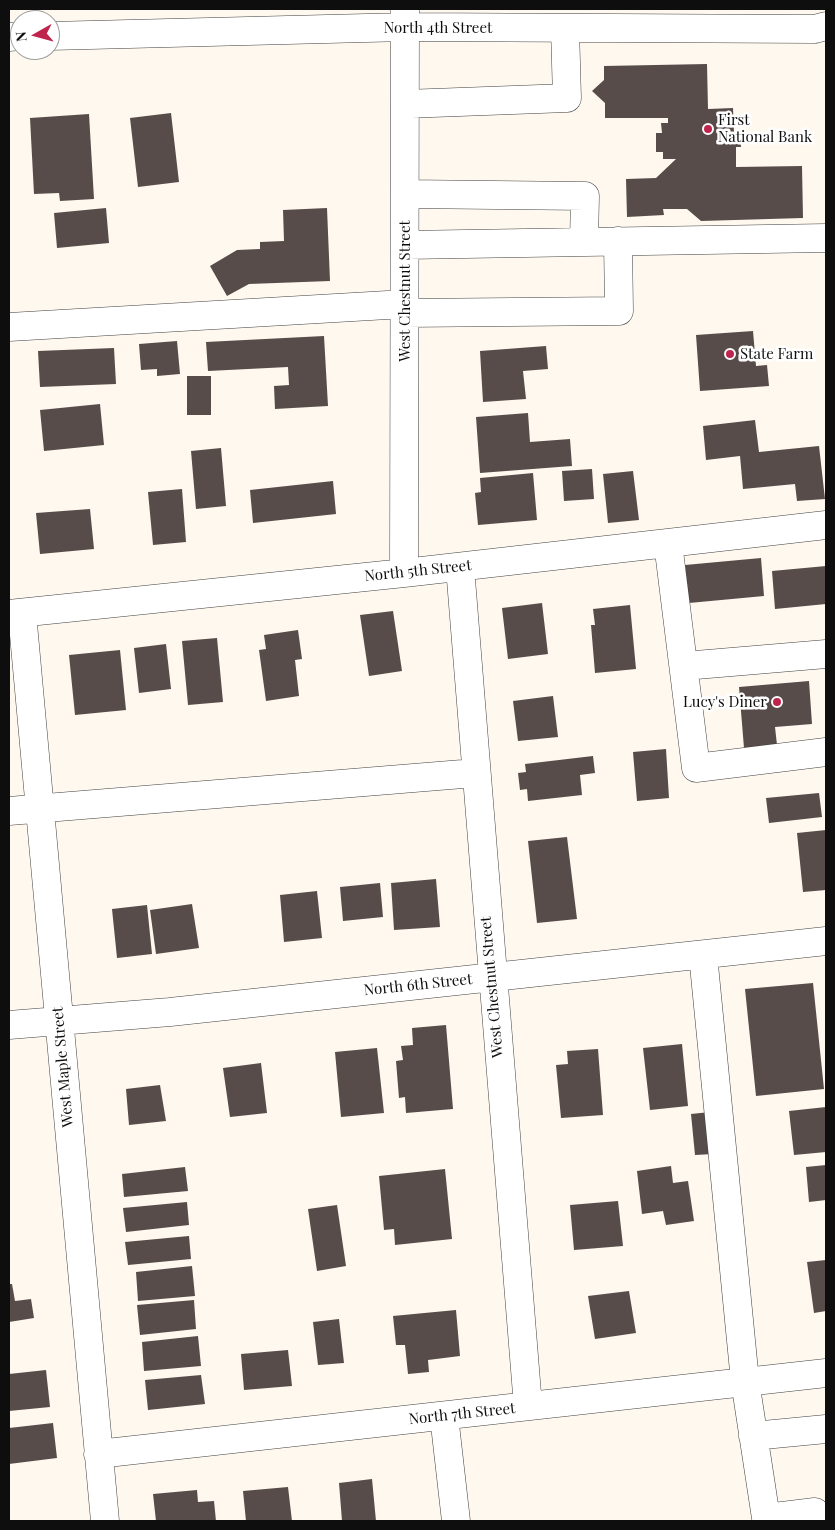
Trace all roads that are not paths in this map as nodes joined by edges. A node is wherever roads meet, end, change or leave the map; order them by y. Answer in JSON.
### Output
{"nodes":[{"id":1,"x":406,"y":18,"type":"edge"},
{"id":2,"x":593,"y":18,"type":"edge"},
{"id":3,"x":658,"y":19,"type":"edge"},
{"id":4,"x":826,"y":26,"type":"edge"},
{"id":5,"x":565,"y":28,"type":"junction"},
{"id":6,"x":60,"y":35,"type":"edge"},
{"id":7,"x":406,"y":104,"type":"junction"},
{"id":8,"x":405,"y":194,"type":"junction"},
{"id":9,"x":826,"y":238,"type":"edge"},
{"id":10,"x":618,"y":241,"type":"junction"},
{"id":11,"x":584,"y":242,"type":"junction"},
{"id":12,"x":405,"y":245,"type":"junction"},
{"id":13,"x":405,"y":308,"type":"junction"},
{"id":14,"x":9,"y":328,"type":"edge"},
{"id":15,"x":826,"y":525,"type":"edge"},
{"id":16,"x":668,"y":543,"type":"junction"},
{"id":17,"x":460,"y":567,"type":"junction"},
{"id":18,"x":404,"y":573,"type":"junction"},
{"id":19,"x":16,"y":613,"type":"edge"},
{"id":20,"x":826,"y":654,"type":"edge"},
{"id":21,"x":684,"y":666,"type":"junction"},
{"id":22,"x":826,"y":752,"type":"edge"},
{"id":23,"x":475,"y":773,"type":"junction"},
{"id":24,"x":40,"y":808,"type":"junction"},
{"id":25,"x":9,"y":811,"type":"edge"},
{"id":26,"x":826,"y":941,"type":"edge"},
{"id":27,"x":703,"y":955,"type":"junction"},
{"id":28,"x":491,"y":977,"type":"junction"},
{"id":29,"x":59,"y":1020,"type":"junction"},
{"id":30,"x":9,"y":1025,"type":"edge"},
{"id":31,"x":826,"y":1373,"type":"edge"},
{"id":32,"x":745,"y":1381,"type":"junction"},
{"id":33,"x":528,"y":1406,"type":"junction"},
{"id":34,"x":444,"y":1416,"type":"junction"},
{"id":35,"x":826,"y":1429,"type":"edge"},
{"id":36,"x":754,"y":1436,"type":"junction"},
{"id":37,"x":98,"y":1454,"type":"junction"},
{"id":38,"x":105,"y":1521,"type":"edge"},
{"id":39,"x":456,"y":1521,"type":"edge"},
{"id":40,"x":816,"y":1521,"type":"edge"}],
"edges":[{"from":1,"to":5,"type":"street","name":"North 4th Street"},
{"from":1,"to":6,"type":"street","name":"North 4th Street"},
{"from":1,"to":7,"type":"street","name":"West Chestnut Street"},
{"from":2,"to":3,"type":"street","name":"North 4th Street"},
{"from":2,"to":5,"type":"street","name":"North 4th Street"},
{"from":3,"to":4,"type":"street","name":"North 4th Street"},
{"from":5,"to":7,"type":"street"},
{"from":7,"to":8,"type":"street","name":"West Chestnut Street"},
{"from":8,"to":11,"type":"street"},
{"from":8,"to":12,"type":"street","name":"West Chestnut Street"},
{"from":9,"to":10,"type":"street"},
{"from":10,"to":11,"type":"street"},
{"from":10,"to":13,"type":"street"},
{"from":11,"to":12,"type":"street"},
{"from":12,"to":13,"type":"street","name":"West Chestnut Street"},
{"from":13,"to":14,"type":"street"},
{"from":13,"to":18,"type":"street","name":"West Chestnut Street"},
{"from":15,"to":16,"type":"street","name":"North 5th Street"},
{"from":16,"to":17,"type":"street","name":"North 5th Street"},
{"from":16,"to":21,"type":"street"},
{"from":17,"to":18,"type":"street","name":"North 5th Street"},
{"from":17,"to":23,"type":"street","name":"West Chestnut Street"},
{"from":18,"to":19,"type":"street","name":"North 5th Street"},
{"from":19,"to":24,"type":"street","name":"West Maple Street"},
{"from":20,"to":21,"type":"street"},
{"from":21,"to":22,"type":"street"},
{"from":23,"to":24,"type":"street"},
{"from":23,"to":28,"type":"street","name":"West Chestnut Street"},
{"from":24,"to":25,"type":"street"},
{"from":24,"to":29,"type":"street","name":"West Maple Street"},
{"from":26,"to":27,"type":"street","name":"North 6th Street"},
{"from":27,"to":28,"type":"street","name":"North 6th Street"},
{"from":27,"to":32,"type":"street"},
{"from":28,"to":29,"type":"street","name":"North 6th Street"},
{"from":28,"to":33,"type":"street","name":"West Chestnut Street"},
{"from":29,"to":30,"type":"street","name":"North 6th Street"},
{"from":29,"to":37,"type":"street","name":"West Maple Street"},
{"from":31,"to":32,"type":"street","name":"North 7th Street"},
{"from":32,"to":33,"type":"street","name":"North 7th Street"},
{"from":32,"to":36,"type":"street"},
{"from":33,"to":34,"type":"street","name":"North 7th Street"},
{"from":34,"to":37,"type":"street","name":"North 7th Street"},
{"from":34,"to":39,"type":"street"},
{"from":35,"to":36,"type":"street"},
{"from":36,"to":40,"type":"street"},
{"from":37,"to":38,"type":"street","name":"West Maple Street"}]}
